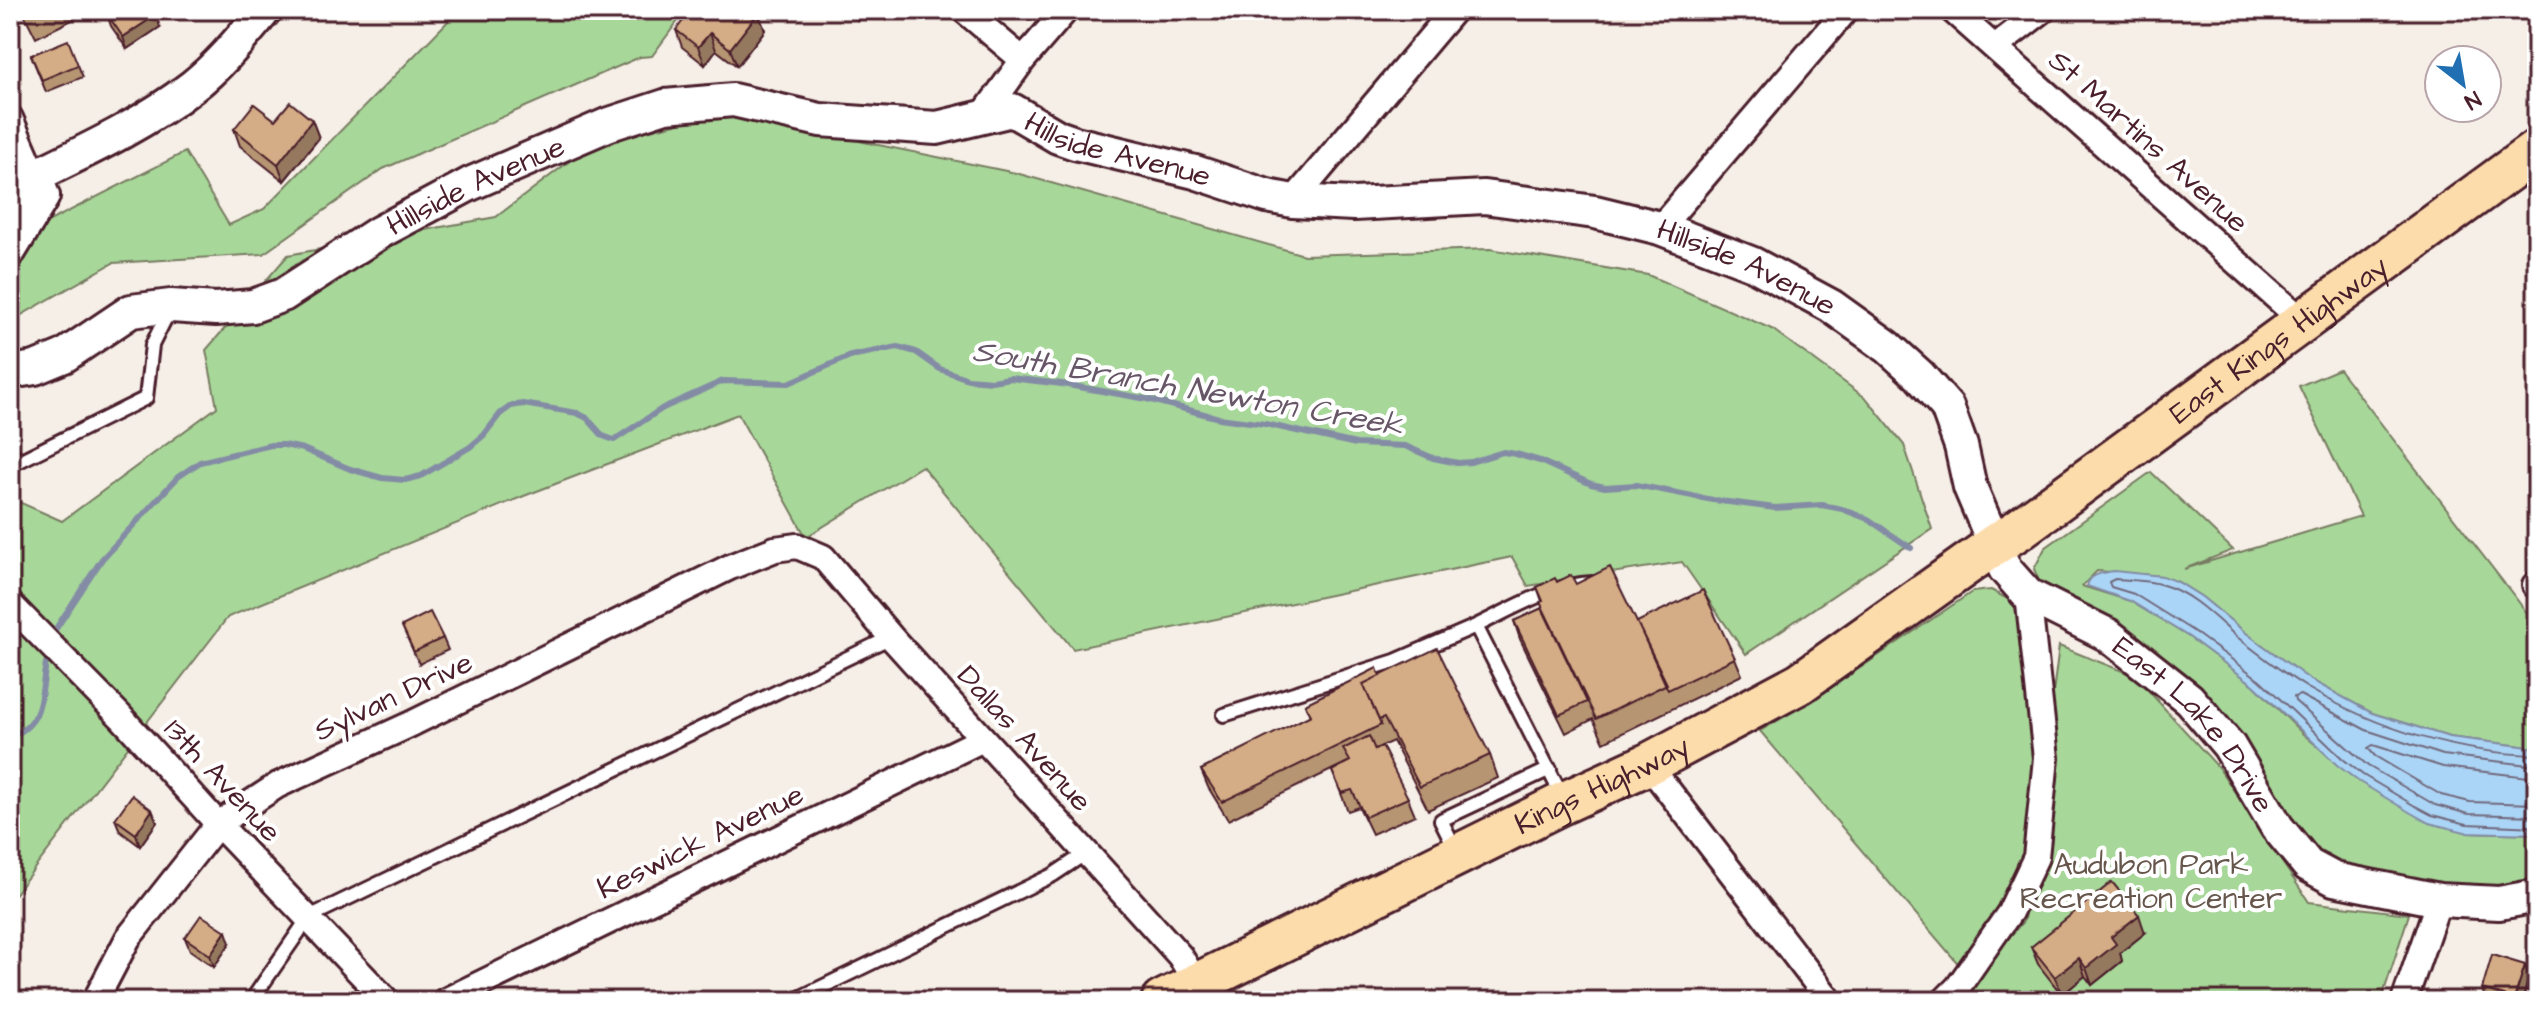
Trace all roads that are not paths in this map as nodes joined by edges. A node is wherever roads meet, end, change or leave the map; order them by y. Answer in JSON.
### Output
{"nodes":[{"id":1,"x":265,"y":10,"type":"edge"},
{"id":2,"x":964,"y":10,"type":"edge"},
{"id":3,"x":1066,"y":10,"type":"edge"},
{"id":4,"x":1454,"y":10,"type":"edge"},
{"id":5,"x":1846,"y":10,"type":"edge"},
{"id":6,"x":1952,"y":10,"type":"edge"},
{"id":7,"x":2043,"y":10,"type":"edge"},
{"id":8,"x":1995,"y":47,"type":"junction"},
{"id":9,"x":1023,"y":60,"type":"junction"},
{"id":10,"x":10,"y":118,"type":"edge"},
{"id":11,"x":981,"y":118,"type":"junction"},
{"id":12,"x":2537,"y":150,"type":"edge"},
{"id":13,"x":22,"y":182,"type":"edge"},
{"id":14,"x":1293,"y":201,"type":"junction"},
{"id":15,"x":1660,"y":228,"type":"junction"},
{"id":16,"x":10,"y":250,"type":"edge"},
{"id":17,"x":171,"y":306,"type":"junction"},
{"id":18,"x":2303,"y":321,"type":"junction"},
{"id":19,"x":10,"y":372,"type":"edge"},
{"id":20,"x":10,"y":450,"type":"edge"},
{"id":21,"x":2006,"y":538,"type":"junction"},
{"id":22,"x":797,"y":546,"type":"joint"},
{"id":23,"x":1603,"y":582,"type":"edge"},
{"id":24,"x":2028,"y":595,"type":"junction"},
{"id":25,"x":10,"y":604,"type":"edge"},
{"id":26,"x":1476,"y":626,"type":"junction"},
{"id":27,"x":891,"y":637,"type":"junction"},
{"id":28,"x":1224,"y":715,"type":"dead end"},
{"id":29,"x":983,"y":739,"type":"junction"},
{"id":30,"x":1648,"y":764,"type":"junction"},
{"id":31,"x":1557,"y":786,"type":"junction"},
{"id":32,"x":218,"y":824,"type":"junction"},
{"id":33,"x":1086,"y":853,"type":"junction"},
{"id":34,"x":2537,"y":896,"type":"edge"},
{"id":35,"x":2439,"y":900,"type":"junction"},
{"id":36,"x":309,"y":917,"type":"junction"},
{"id":37,"x":1180,"y":992,"type":"edge"},
{"id":38,"x":95,"y":1001,"type":"edge"},
{"id":39,"x":251,"y":1001,"type":"edge"},
{"id":40,"x":387,"y":1001,"type":"edge"},
{"id":41,"x":445,"y":1001,"type":"edge"},
{"id":42,"x":793,"y":1001,"type":"edge"},
{"id":43,"x":1830,"y":1001,"type":"edge"},
{"id":44,"x":1944,"y":1001,"type":"edge"},
{"id":45,"x":2404,"y":1001,"type":"edge"}],
"edges":[{"from":1,"to":13,"type":"street"},
{"from":2,"to":9,"type":"street"},
{"from":3,"to":9,"type":"street"},
{"from":4,"to":14,"type":"street"},
{"from":5,"to":15,"type":"street"},
{"from":6,"to":8,"type":"street","name":"St Martins Avenue"},
{"from":7,"to":8,"type":"street"},
{"from":8,"to":18,"type":"street","name":"St Martins Avenue"},
{"from":9,"to":11,"type":"street"},
{"from":10,"to":13,"type":"street"},
{"from":11,"to":14,"type":"street","name":"Hillside Avenue"},
{"from":11,"to":17,"type":"street","name":"Hillside Avenue"},
{"from":12,"to":18,"type":"main road","name":"East Kings Highway"},
{"from":13,"to":16,"type":"street"},
{"from":14,"to":15,"type":"street","name":"Hillside Avenue"},
{"from":15,"to":21,"type":"street","name":"Hillside Avenue"},
{"from":17,"to":19,"type":"street","name":"Hillside Avenue"},
{"from":17,"to":20,"type":"lane"},
{"from":18,"to":21,"type":"main road","name":"East Kings Highway"},
{"from":21,"to":24,"type":"street","name":"East Lake Drive"},
{"from":21,"to":30,"type":"main road","name":"Kings Highway"},
{"from":22,"to":27,"type":"street","name":"Dallas Avenue"},
{"from":22,"to":32,"type":"street","name":"Sylvan Drive"},
{"from":23,"to":26,"type":"lane"},
{"from":24,"to":35,"type":"street","name":"East Lake Drive"},
{"from":24,"to":44,"type":"street"},
{"from":25,"to":32,"type":"street","name":"13th Avenue"},
{"from":26,"to":28,"type":"lane"},
{"from":26,"to":31,"type":"lane"},
{"from":27,"to":29,"type":"street","name":"Dallas Avenue"},
{"from":27,"to":36,"type":"lane"},
{"from":29,"to":33,"type":"street","name":"Dallas Avenue"},
{"from":29,"to":41,"type":"street","name":"Keswick Avenue"},
{"from":30,"to":31,"type":"main road","name":"Kings Highway"},
{"from":30,"to":43,"type":"street"},
{"from":31,"to":37,"type":"main road","name":"Kings Highway"},
{"from":32,"to":36,"type":"street","name":"13th Avenue"},
{"from":32,"to":38,"type":"street","name":"Sylvan Drive"},
{"from":33,"to":37,"type":"street","name":"Dallas Avenue"},
{"from":33,"to":42,"type":"lane"},
{"from":34,"to":35,"type":"street","name":"East Lake Drive"},
{"from":35,"to":45,"type":"street"},
{"from":36,"to":39,"type":"lane"},
{"from":36,"to":40,"type":"street","name":"13th Avenue"}]}
